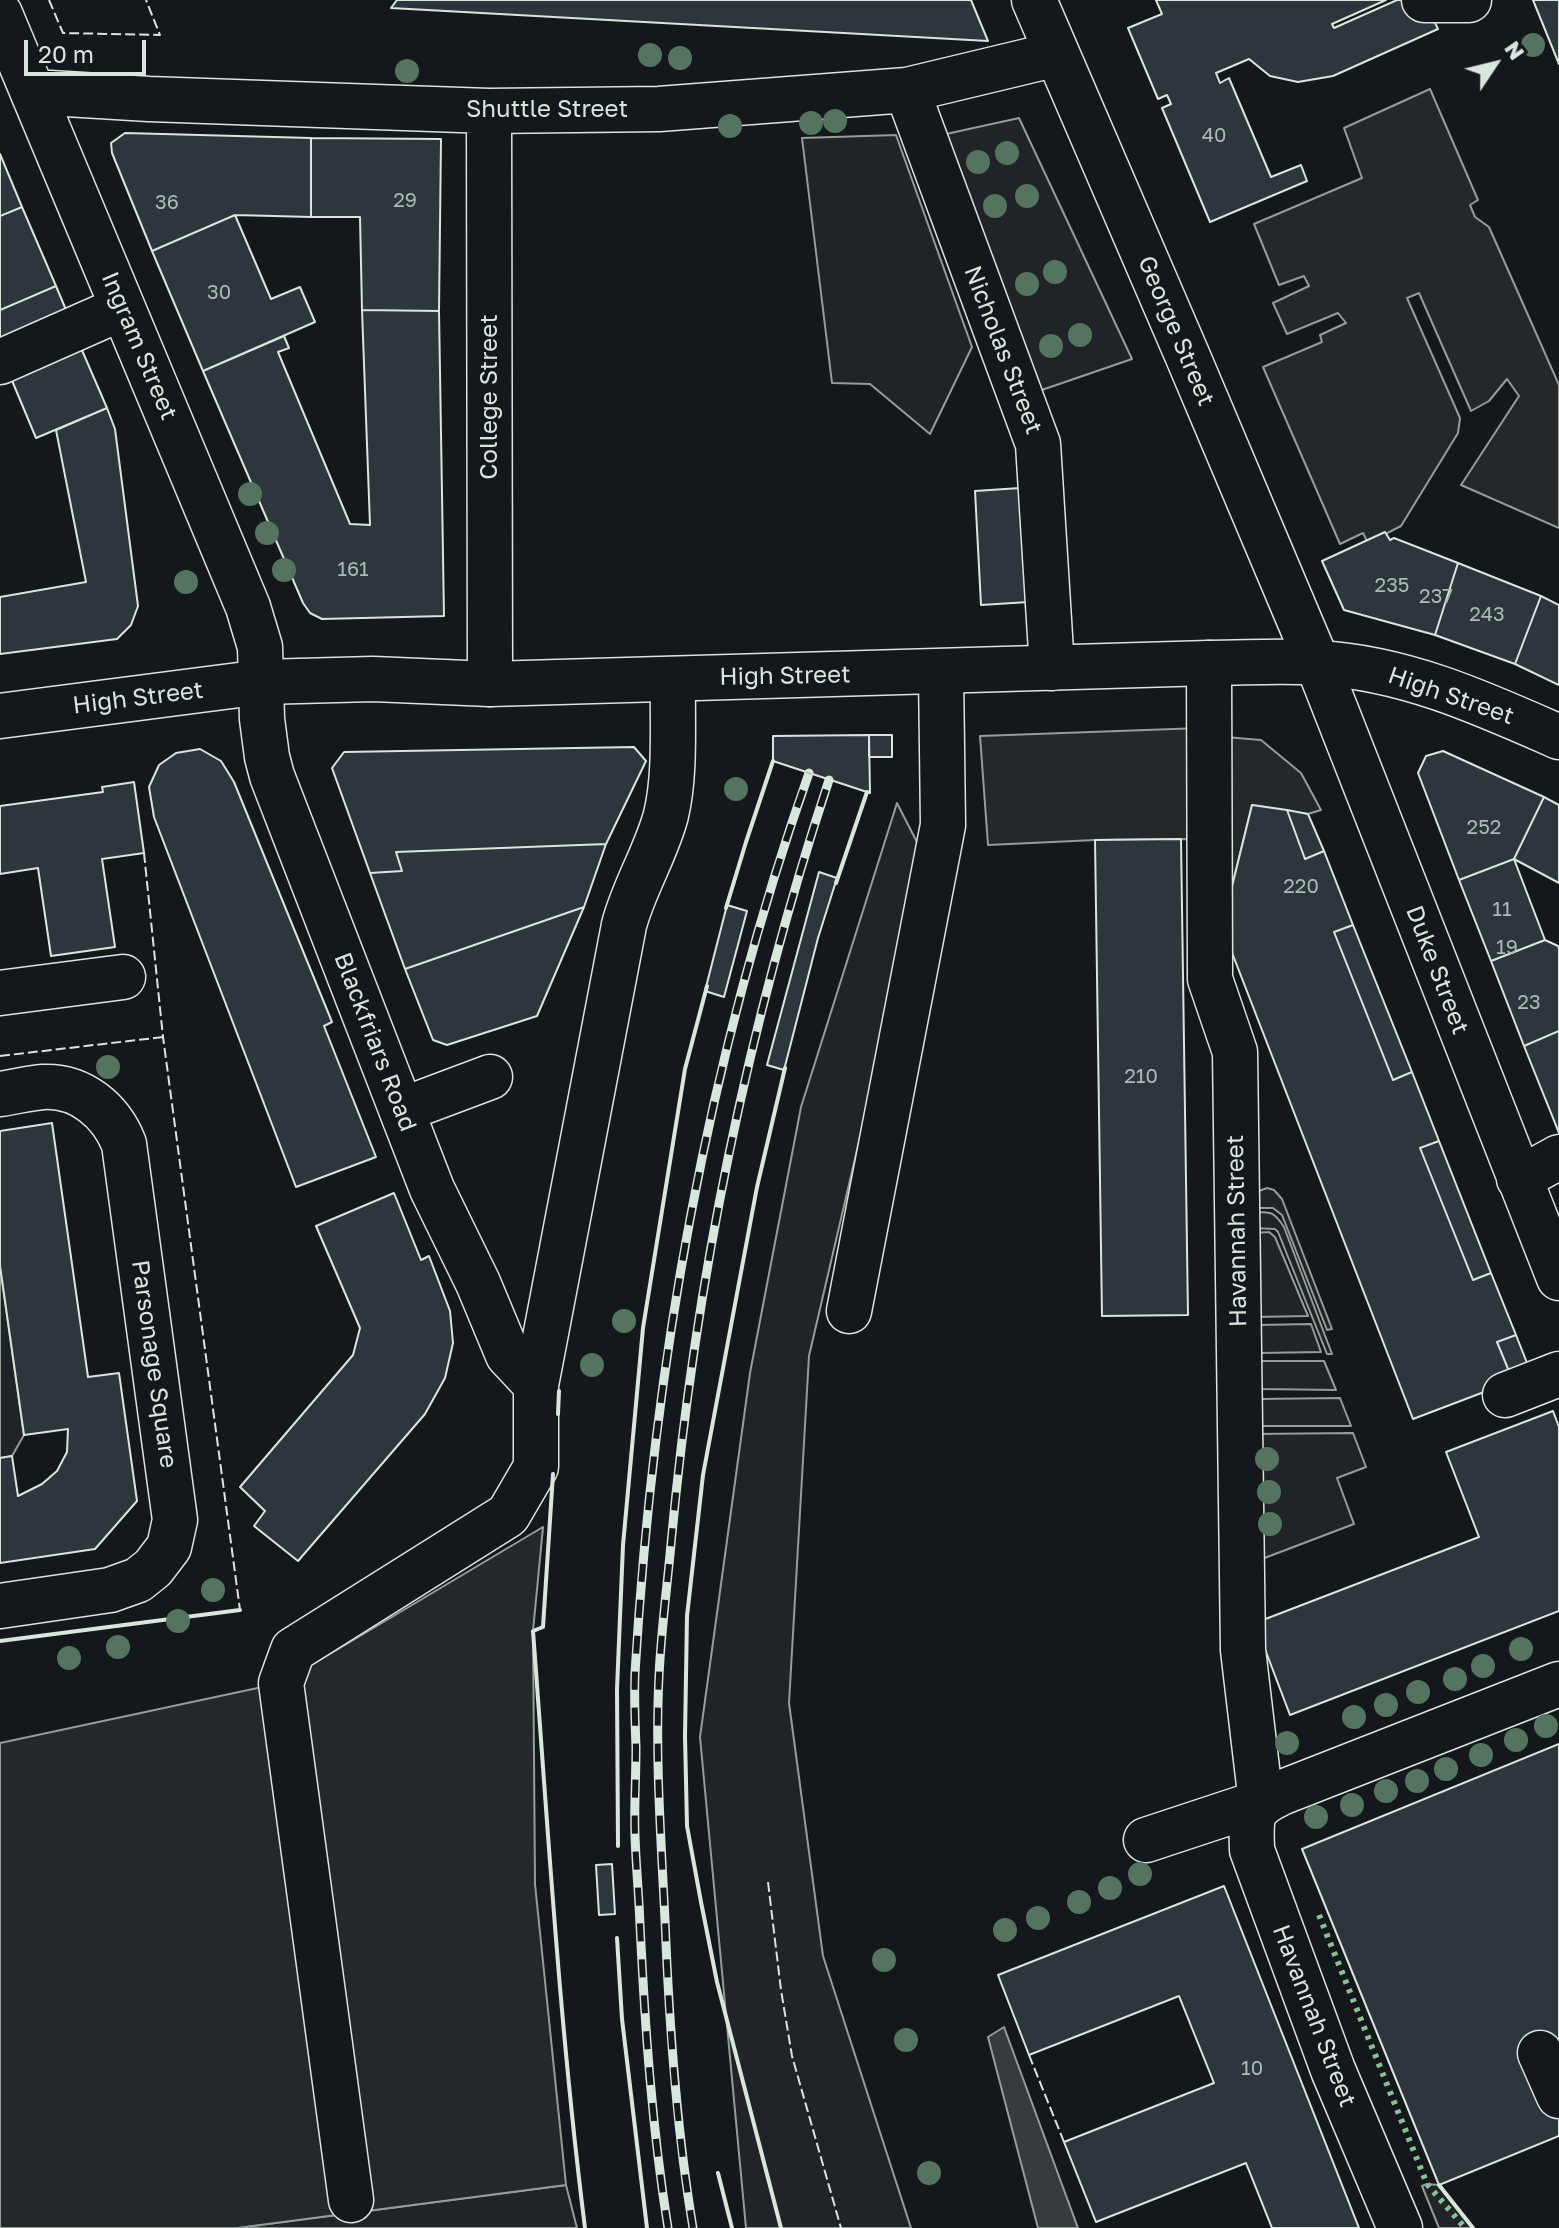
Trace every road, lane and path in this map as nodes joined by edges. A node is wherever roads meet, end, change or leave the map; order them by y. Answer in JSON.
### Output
{"nodes":[{"id":1,"x":1034,"y":0,"type":"edge"},
{"id":2,"x":0,"y":14,"type":"edge"},
{"id":3,"x":1057,"y":54,"type":"junction"},
{"id":4,"x":907,"y":90,"type":"junction"},
{"id":5,"x":33,"y":92,"type":"junction"},
{"id":6,"x":489,"y":111,"type":"junction"},
{"id":7,"x":122,"y":308,"type":"junction"},
{"id":8,"x":0,"y":362,"type":"edge"},
{"id":9,"x":1317,"y":662,"type":"junction"},
{"id":10,"x":1209,"y":663,"type":"junction"},
{"id":11,"x":1052,"y":668,"type":"junction"},
{"id":12,"x":941,"y":672,"type":"junction"},
{"id":13,"x":673,"y":679,"type":"junction"},
{"id":14,"x":262,"y":682,"type":"junction"},
{"id":15,"x":490,"y":684,"type":"junction"},
{"id":16,"x":0,"y":716,"type":"edge"},
{"id":17,"x":1559,"y":737,"type":"edge"},
{"id":18,"x":123,"y":977,"type":"dead end"},
{"id":19,"x":0,"y":993,"type":"edge"},
{"id":20,"x":490,"y":1077,"type":"dead end"},
{"id":21,"x":0,"y":1094,"type":"edge"},
{"id":22,"x":402,"y":1110,"type":"junction"},
{"id":23,"x":1559,"y":1157,"type":"edge"},
{"id":24,"x":1519,"y":1179,"type":"junction"},
{"id":25,"x":1559,"y":1278,"type":"edge"},
{"id":26,"x":849,"y":1311,"type":"dead end"},
{"id":27,"x":1559,"y":1374,"type":"edge"},
{"id":28,"x":536,"y":1385,"type":"junction"},
{"id":29,"x":1505,"y":1395,"type":"dead end"},
{"id":30,"x":0,"y":1606,"type":"edge"},
{"id":31,"x":1559,"y":1684,"type":"edge"},
{"id":32,"x":1261,"y":1802,"type":"junction"},
{"id":33,"x":1146,"y":1840,"type":"dead end"},
{"id":34,"x":1540,"y":2053,"type":"dead end"},
{"id":35,"x":1559,"y":2096,"type":"edge"},
{"id":36,"x":351,"y":2200,"type":"dead end"},
{"id":37,"x":1400,"y":2228,"type":"edge"}],
"edges":[{"from":1,"to":3,"type":"street","name":"George Street"},
{"from":2,"to":5,"type":"street","name":"Ingram Street"},
{"from":3,"to":4,"type":"street","name":"Shuttle Street"},
{"from":3,"to":9,"type":"street","name":"George Street"},
{"from":4,"to":6,"type":"street","name":"Shuttle Street"},
{"from":4,"to":11,"type":"street","name":"Nicholas Street"},
{"from":5,"to":6,"type":"street","name":"Shuttle Street"},
{"from":5,"to":7,"type":"street","name":"Ingram Street"},
{"from":6,"to":15,"type":"street","name":"College Street"},
{"from":7,"to":8,"type":"street"},
{"from":7,"to":14,"type":"street","name":"Ingram Street"},
{"from":9,"to":10,"type":"street","name":"High Street"},
{"from":9,"to":17,"type":"street","name":"High Street"},
{"from":9,"to":24,"type":"street","name":"Duke Street"},
{"from":10,"to":11,"type":"street","name":"High Street"},
{"from":10,"to":32,"type":"street","name":"Havannah Street"},
{"from":11,"to":12,"type":"street","name":"High Street"},
{"from":12,"to":13,"type":"street","name":"High Street"},
{"from":12,"to":26,"type":"street"},
{"from":13,"to":15,"type":"street","name":"High Street"},
{"from":13,"to":28,"type":"street"},
{"from":14,"to":15,"type":"street","name":"High Street"},
{"from":14,"to":16,"type":"street","name":"High Street"},
{"from":14,"to":22,"type":"street","name":"Blackfriars Road"},
{"from":18,"to":19,"type":"street"},
{"from":20,"to":22,"type":"street"},
{"from":21,"to":30,"type":"street","name":"Parsonage Square"},
{"from":22,"to":28,"type":"street","name":"Blackfriars Road"},
{"from":23,"to":24,"type":"street"},
{"from":24,"to":25,"type":"street","name":"Duke Street"},
{"from":27,"to":29,"type":"street"},
{"from":28,"to":36,"type":"street"},
{"from":31,"to":32,"type":"street"},
{"from":32,"to":33,"type":"street"},
{"from":32,"to":37,"type":"street","name":"Havannah Street"},
{"from":34,"to":35,"type":"street"}]}
